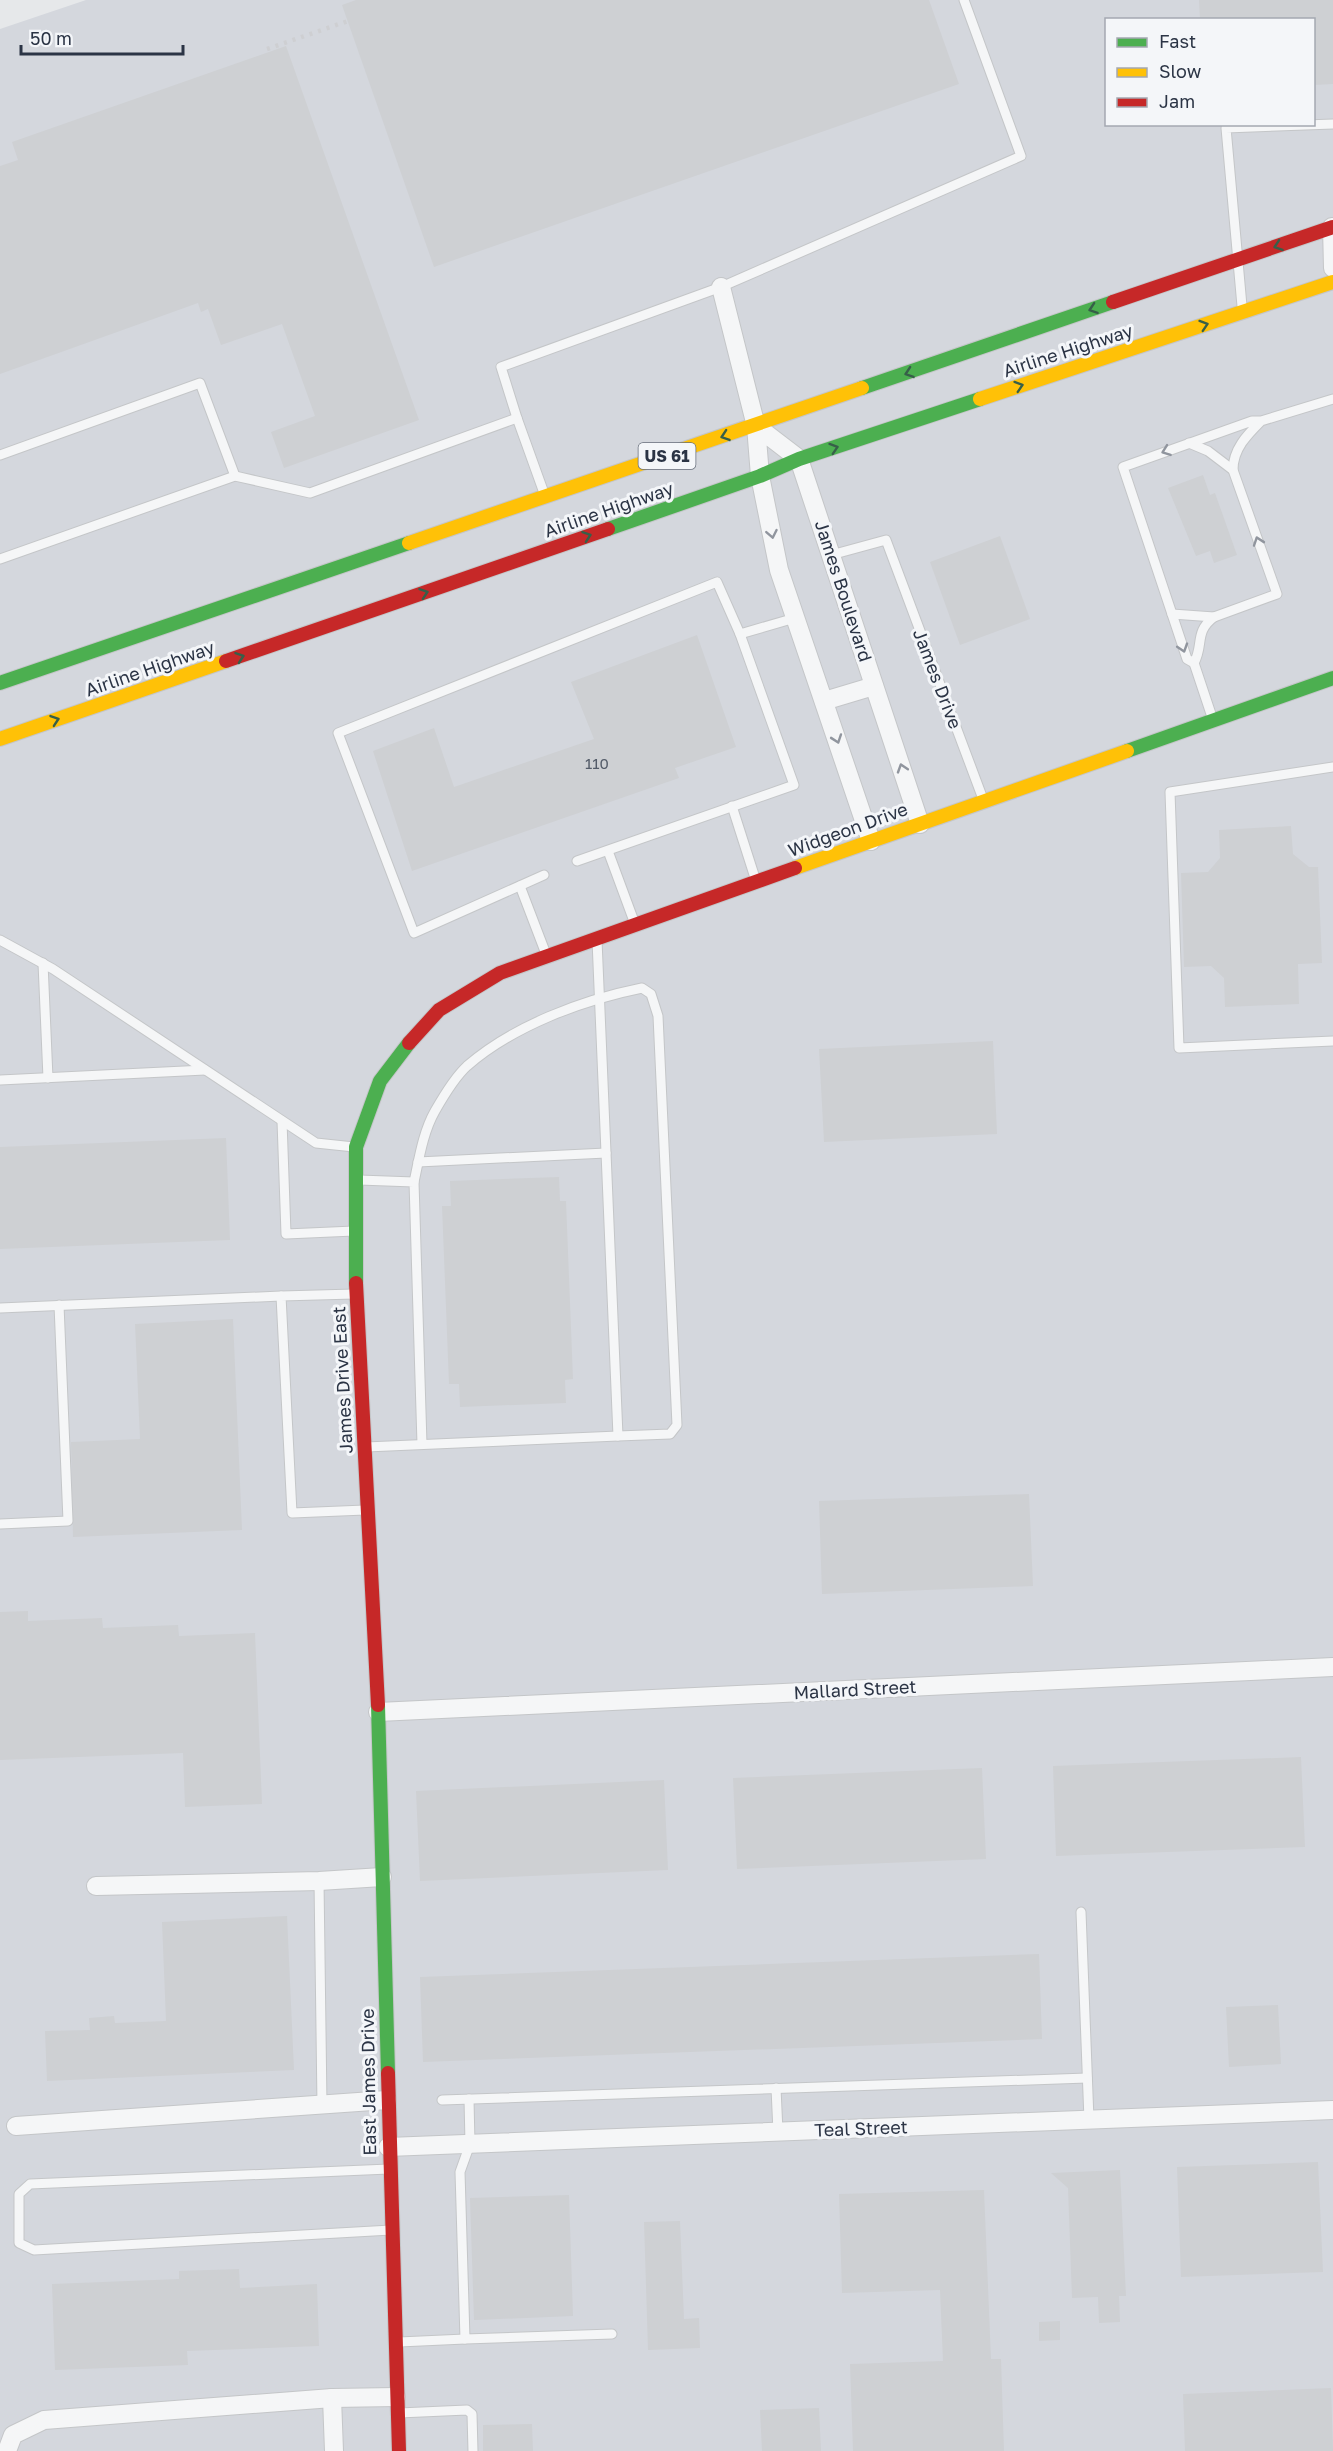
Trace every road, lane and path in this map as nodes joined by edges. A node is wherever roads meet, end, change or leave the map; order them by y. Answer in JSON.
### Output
{"nodes":[{"id":1,"x":964,"y":0,"type":"edge"},
{"id":2,"x":1333,"y":124,"type":"edge"},
{"id":3,"x":1315,"y":125,"type":"edge"},
{"id":4,"x":1280,"y":126,"type":"edge"},
{"id":5,"x":1333,"y":227,"type":"edge"},
{"id":6,"x":1237,"y":260,"type":"junction"},
{"id":7,"x":1333,"y":268,"type":"edge"},
{"id":8,"x":1333,"y":282,"type":"edge"},
{"id":9,"x":721,"y":287,"type":"junction"},
{"id":10,"x":1242,"y":312,"type":"junction"},
{"id":11,"x":1333,"y":399,"type":"edge"},
{"id":12,"x":517,"y":418,"type":"junction"},
{"id":13,"x":1261,"y":421,"type":"junction"},
{"id":14,"x":756,"y":426,"type":"junction"},
{"id":15,"x":1189,"y":443,"type":"junction"},
{"id":16,"x":0,"y":454,"type":"edge"},
{"id":17,"x":799,"y":459,"type":"junction"},
{"id":18,"x":1233,"y":470,"type":"junction"},
{"id":19,"x":235,"y":476,"type":"junction"},
{"id":20,"x":760,"y":476,"type":"junction"},
{"id":21,"x":546,"y":498,"type":"junction"},
{"id":22,"x":831,"y":555,"type":"junction"},
{"id":23,"x":0,"y":559,"type":"edge"},
{"id":24,"x":1172,"y":614,"type":"junction"},
{"id":25,"x":1214,"y":617,"type":"junction"},
{"id":26,"x":795,"y":618,"type":"junction"},
{"id":27,"x":740,"y":634,"type":"junction"},
{"id":28,"x":1194,"y":663,"type":"junction"},
{"id":29,"x":1333,"y":678,"type":"edge"},
{"id":30,"x":0,"y":683,"type":"edge"},
{"id":31,"x":874,"y":686,"type":"junction"},
{"id":32,"x":824,"y":701,"type":"junction"},
{"id":33,"x":1214,"y":720,"type":"junction"},
{"id":34,"x":0,"y":739,"type":"edge"},
{"id":35,"x":1333,"y":767,"type":"edge"},
{"id":36,"x":984,"y":802,"type":"junction"},
{"id":37,"x":732,"y":806,"type":"junction"},
{"id":38,"x":920,"y":824,"type":"junction"},
{"id":39,"x":871,"y":841,"type":"junction"},
{"id":40,"x":608,"y":850,"type":"junction"},
{"id":41,"x":577,"y":861,"type":"dead end"},
{"id":42,"x":543,"y":875,"type":"dead end"},
{"id":43,"x":756,"y":882,"type":"junction"},
{"id":44,"x":520,"y":886,"type":"junction"},
{"id":45,"x":634,"y":924,"type":"junction"},
{"id":46,"x":597,"y":937,"type":"junction"},
{"id":47,"x":0,"y":939,"type":"edge"},
{"id":48,"x":547,"y":956,"type":"junction"},
{"id":49,"x":43,"y":963,"type":"junction"},
{"id":50,"x":599,"y":996,"type":"junction"},
{"id":51,"x":1333,"y":1041,"type":"edge"},
{"id":52,"x":398,"y":1055,"type":"joint"},
{"id":53,"x":205,"y":1070,"type":"junction"},
{"id":54,"x":48,"y":1078,"type":"junction"},
{"id":55,"x":0,"y":1080,"type":"edge"},
{"id":56,"x":282,"y":1120,"type":"junction"},
{"id":57,"x":356,"y":1147,"type":"junction"},
{"id":58,"x":606,"y":1153,"type":"junction"},
{"id":59,"x":418,"y":1162,"type":"junction"},
{"id":60,"x":356,"y":1180,"type":"junction"},
{"id":61,"x":414,"y":1182,"type":"junction"},
{"id":62,"x":356,"y":1231,"type":"junction"},
{"id":63,"x":356,"y":1294,"type":"junction"},
{"id":64,"x":281,"y":1296,"type":"junction"},
{"id":65,"x":59,"y":1305,"type":"junction"},
{"id":66,"x":0,"y":1308,"type":"edge"},
{"id":67,"x":618,"y":1436,"type":"junction"},
{"id":68,"x":422,"y":1444,"type":"junction"},
{"id":69,"x":364,"y":1447,"type":"junction"},
{"id":70,"x":368,"y":1510,"type":"junction"},
{"id":71,"x":0,"y":1524,"type":"edge"},
{"id":72,"x":1333,"y":1667,"type":"edge"},
{"id":73,"x":378,"y":1712,"type":"junction"},
{"id":74,"x":382,"y":1877,"type":"junction"},
{"id":75,"x":320,"y":1881,"type":"junction"},
{"id":76,"x":96,"y":1886,"type":"dead end"},
{"id":77,"x":1081,"y":1912,"type":"dead end"},
{"id":78,"x":1087,"y":2078,"type":"junction"},
{"id":79,"x":776,"y":2088,"type":"junction"},
{"id":80,"x":469,"y":2099,"type":"junction"},
{"id":81,"x":387,"y":2100,"type":"junction"},
{"id":82,"x":442,"y":2100,"type":"dead end"},
{"id":83,"x":322,"y":2105,"type":"junction"},
{"id":84,"x":1333,"y":2110,"type":"edge"},
{"id":85,"x":1089,"y":2120,"type":"junction"},
{"id":86,"x":16,"y":2126,"type":"dead end"},
{"id":87,"x":778,"y":2132,"type":"junction"},
{"id":88,"x":470,"y":2144,"type":"junction"},
{"id":89,"x":388,"y":2147,"type":"junction"},
{"id":90,"x":389,"y":2169,"type":"junction"},
{"id":91,"x":391,"y":2230,"type":"junction"},
{"id":92,"x":612,"y":2334,"type":"dead end"},
{"id":93,"x":465,"y":2339,"type":"junction"},
{"id":94,"x":394,"y":2342,"type":"junction"},
{"id":95,"x":332,"y":2398,"type":"junction"},
{"id":96,"x":397,"y":2405,"type":"junction"},
{"id":97,"x":6,"y":2451,"type":"edge"},
{"id":98,"x":334,"y":2451,"type":"edge"},
{"id":99,"x":399,"y":2451,"type":"edge"},
{"id":100,"x":473,"y":2451,"type":"edge"}],
"edges":[{"from":1,"to":9,"type":"lane"},
{"from":2,"to":3,"type":"lane"},
{"from":4,"to":6,"type":"lane"},
{"from":5,"to":6,"type":"main road","name":"Airline Highway","number":"US 61","one_way":true},
{"from":5,"to":7,"type":"street"},
{"from":6,"to":10,"type":"lane"},
{"from":6,"to":14,"type":"main road","name":"Airline Highway","number":"US 61","one_way":true},
{"from":8,"to":10,"type":"main road","name":"Airline Highway"},
{"from":9,"to":12,"type":"lane"},
{"from":9,"to":14,"type":"street"},
{"from":17,"to":10,"type":"main road","name":"Airline Highway","one_way":true},
{"from":11,"to":13,"type":"lane"},
{"from":12,"to":19,"type":"lane"},
{"from":12,"to":21,"type":"lane"},
{"from":13,"to":15,"type":"lane"},
{"from":13,"to":18,"type":"lane"},
{"from":14,"to":17,"type":"street"},
{"from":14,"to":20,"type":"street"},
{"from":14,"to":21,"type":"main road","name":"Airline Highway","number":"US 61","one_way":true},
{"from":15,"to":18,"type":"lane"},
{"from":15,"to":24,"type":"lane","one_way":true},
{"from":16,"to":19,"type":"lane"},
{"from":17,"to":20,"type":"main road","name":"Airline Highway"},
{"from":17,"to":22,"type":"street","name":"James Boulevard"},
{"from":25,"to":18,"type":"lane","one_way":true},
{"from":19,"to":23,"type":"lane"},
{"from":20,"to":26,"type":"street","one_way":true},
{"from":34,"to":20,"type":"main road","name":"Airline Highway","one_way":true},
{"from":21,"to":30,"type":"main road","name":"Airline Highway","number":"US 61"},
{"from":22,"to":31,"type":"street","name":"James Boulevard"},
{"from":22,"to":36,"type":"lane","name":"James Drive"},
{"from":24,"to":25,"type":"lane"},
{"from":24,"to":28,"type":"lane","one_way":true},
{"from":25,"to":28,"type":"lane"},
{"from":26,"to":27,"type":"lane"},
{"from":26,"to":32,"type":"street"},
{"from":27,"to":37,"type":"lane"},
{"from":27,"to":44,"type":"lane"},
{"from":28,"to":33,"type":"lane"},
{"from":29,"to":33,"type":"main road","name":"Widgeon Drive"},
{"from":31,"to":32,"type":"street"},
{"from":38,"to":31,"type":"street","name":"James Boulevard","one_way":true},
{"from":32,"to":39,"type":"street","one_way":true},
{"from":33,"to":36,"type":"main road","name":"Widgeon Drive"},
{"from":35,"to":51,"type":"lane"},
{"from":36,"to":38,"type":"main road","name":"Widgeon Drive"},
{"from":37,"to":40,"type":"lane"},
{"from":37,"to":43,"type":"lane"},
{"from":38,"to":39,"type":"main road","name":"Widgeon Drive"},
{"from":39,"to":43,"type":"main road","name":"Widgeon Drive"},
{"from":40,"to":41,"type":"lane"},
{"from":40,"to":45,"type":"lane"},
{"from":42,"to":44,"type":"lane"},
{"from":43,"to":45,"type":"main road","name":"Widgeon Drive"},
{"from":44,"to":48,"type":"lane"},
{"from":45,"to":46,"type":"main road","name":"Widgeon Drive"},
{"from":46,"to":48,"type":"main road","name":"Widgeon Drive"},
{"from":46,"to":50,"type":"lane"},
{"from":47,"to":49,"type":"lane"},
{"from":48,"to":52,"type":"main road","name":"Widgeon Drive"},
{"from":49,"to":53,"type":"lane"},
{"from":49,"to":54,"type":"lane"},
{"from":50,"to":58,"type":"lane"},
{"from":50,"to":59,"type":"lane"},
{"from":50,"to":67,"type":"lane"},
{"from":52,"to":57,"type":"main road","name":"James Drive East"},
{"from":53,"to":54,"type":"lane"},
{"from":53,"to":56,"type":"lane"},
{"from":54,"to":55,"type":"lane"},
{"from":56,"to":57,"type":"lane"},
{"from":56,"to":62,"type":"lane"},
{"from":57,"to":60,"type":"main road","name":"James Drive East"},
{"from":58,"to":59,"type":"lane"},
{"from":58,"to":67,"type":"lane"},
{"from":59,"to":61,"type":"lane"},
{"from":60,"to":61,"type":"lane"},
{"from":60,"to":62,"type":"main road","name":"James Drive East"},
{"from":61,"to":68,"type":"lane"},
{"from":62,"to":63,"type":"main road","name":"James Drive East"},
{"from":63,"to":64,"type":"lane"},
{"from":63,"to":69,"type":"main road","name":"James Drive East"},
{"from":64,"to":65,"type":"lane"},
{"from":64,"to":70,"type":"lane"},
{"from":65,"to":66,"type":"lane"},
{"from":65,"to":71,"type":"lane"},
{"from":67,"to":68,"type":"lane"},
{"from":68,"to":69,"type":"lane"},
{"from":69,"to":70,"type":"main road","name":"James Drive East"},
{"from":70,"to":73,"type":"main road","name":"James Drive East"},
{"from":72,"to":73,"type":"street","name":"Mallard Street"},
{"from":73,"to":74,"type":"main road","name":"East James Drive"},
{"from":74,"to":75,"type":"street"},
{"from":74,"to":81,"type":"main road","name":"East James Drive"},
{"from":75,"to":76,"type":"street"},
{"from":75,"to":83,"type":"lane"},
{"from":77,"to":78,"type":"lane"},
{"from":78,"to":79,"type":"lane"},
{"from":78,"to":85,"type":"lane"},
{"from":79,"to":80,"type":"lane"},
{"from":79,"to":87,"type":"lane"},
{"from":80,"to":82,"type":"lane"},
{"from":80,"to":88,"type":"lane"},
{"from":81,"to":83,"type":"street"},
{"from":81,"to":89,"type":"main road","name":"East James Drive"},
{"from":83,"to":86,"type":"street"},
{"from":84,"to":85,"type":"street","name":"Teal Street"},
{"from":85,"to":87,"type":"street","name":"Teal Street"},
{"from":87,"to":88,"type":"street","name":"Teal Street"},
{"from":88,"to":89,"type":"street","name":"Teal Street"},
{"from":88,"to":93,"type":"lane"},
{"from":89,"to":90,"type":"main road","name":"East James Drive"},
{"from":90,"to":91,"type":"main road","name":"East James Drive"},
{"from":90,"to":91,"type":"lane"},
{"from":91,"to":94,"type":"main road","name":"East James Drive"},
{"from":92,"to":93,"type":"lane"},
{"from":93,"to":94,"type":"lane"},
{"from":94,"to":96,"type":"main road","name":"East James Drive"},
{"from":95,"to":96,"type":"street"},
{"from":95,"to":97,"type":"street"},
{"from":95,"to":98,"type":"street"},
{"from":96,"to":99,"type":"main road","name":"East James Drive"},
{"from":96,"to":100,"type":"lane"}]}
